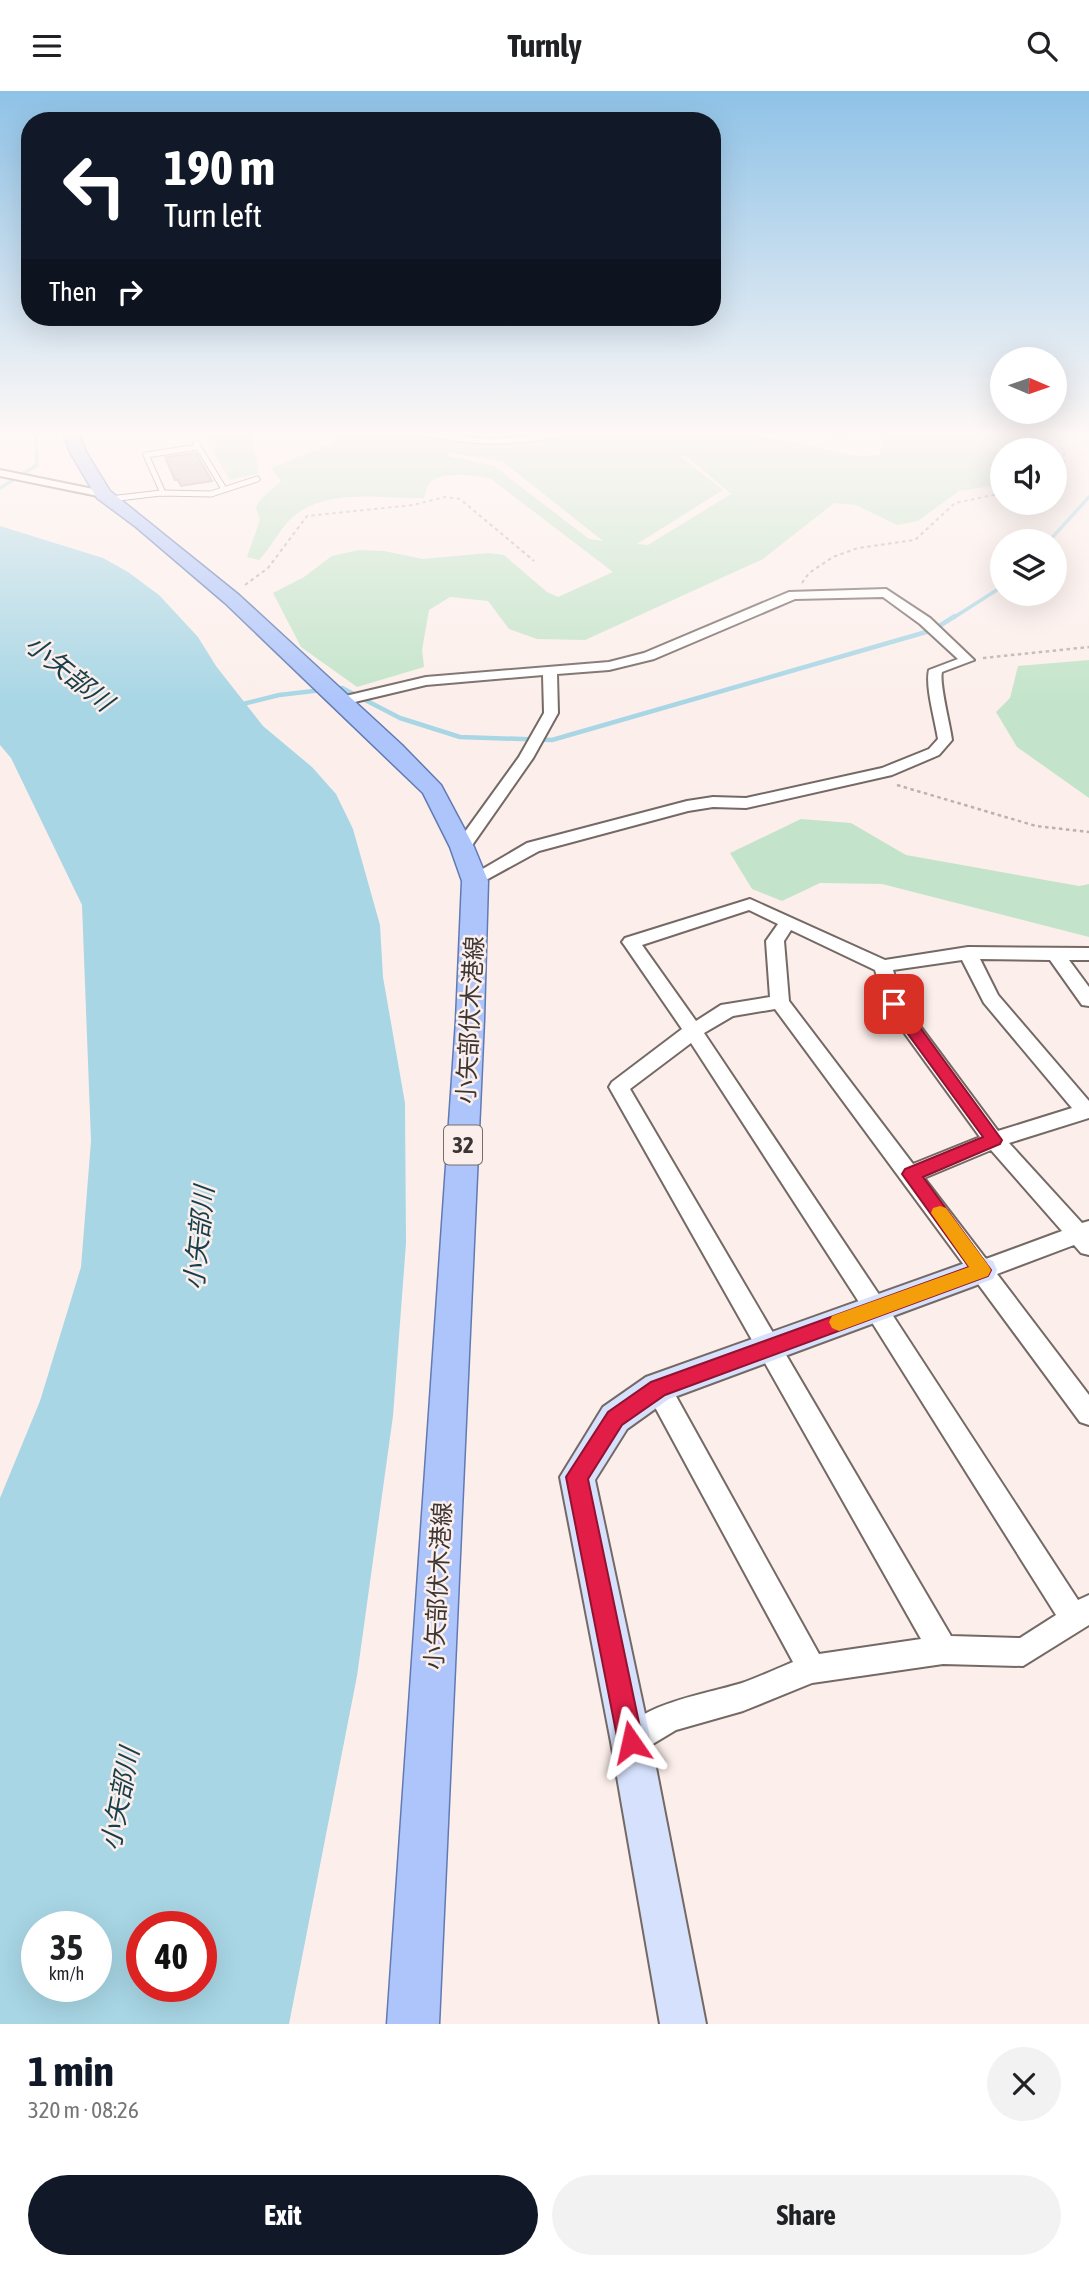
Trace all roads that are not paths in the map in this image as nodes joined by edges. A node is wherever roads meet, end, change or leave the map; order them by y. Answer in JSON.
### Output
{"nodes":[{"id":1,"x":140,"y":521,"type":"edge"},
{"id":2,"x":550,"y":672,"type":"junction"},
{"id":3,"x":342,"y":701,"type":"junction"},
{"id":4,"x":463,"y":846,"type":"junction"},
{"id":5,"x":475,"y":881,"type":"junction"},
{"id":6,"x":788,"y":922,"type":"junction"},
{"id":7,"x":968,"y":953,"type":"junction"},
{"id":8,"x":1055,"y":953,"type":"junction"},
{"id":9,"x":1089,"y":954,"type":"edge"},
{"id":10,"x":883,"y":966,"type":"junction"},
{"id":11,"x":1089,"y":1000,"type":"edge"},
{"id":12,"x":780,"y":1002,"type":"junction"},
{"id":13,"x":693,"y":1031,"type":"junction"},
{"id":14,"x":1087,"y":1110,"type":"edge"},
{"id":15,"x":994,"y":1140,"type":"junction"},
{"id":16,"x":911,"y":1174,"type":"junction"},
{"id":17,"x":1086,"y":1237,"type":"edge"},
{"id":18,"x":982,"y":1270,"type":"junction"},
{"id":19,"x":876,"y":1309,"type":"junction"},
{"id":20,"x":770,"y":1347,"type":"junction"},
{"id":21,"x":658,"y":1388,"type":"junction"},
{"id":22,"x":1089,"y":1414,"type":"edge"},
{"id":23,"x":1082,"y":1615,"type":"edge"},
{"id":24,"x":943,"y":1650,"type":"junction"},
{"id":25,"x":812,"y":1669,"type":"junction"},
{"id":26,"x":631,"y":1742,"type":"junction"},
{"id":27,"x":413,"y":2024,"type":"edge"},
{"id":28,"x":683,"y":2024,"type":"edge"}],
"edges":[{"from":1,"to":3,"type":"main road","name":"小矢部伏木港線","number":"32"},
{"from":2,"to":3,"type":"street"},
{"from":2,"to":4,"type":"street"},
{"from":2,"to":5,"type":"street"},
{"from":3,"to":4,"type":"main road","name":"小矢部伏木港線","number":"32"},
{"from":4,"to":5,"type":"main road","name":"小矢部伏木港線","number":"32"},
{"from":5,"to":27,"type":"main road","name":"小矢部伏木港線","number":"32"},
{"from":6,"to":10,"type":"street"},
{"from":6,"to":12,"type":"street"},
{"from":6,"to":13,"type":"street"},
{"from":7,"to":8,"type":"street"},
{"from":7,"to":10,"type":"street"},
{"from":7,"to":14,"type":"street"},
{"from":8,"to":9,"type":"street"},
{"from":8,"to":11,"type":"street"},
{"from":10,"to":15,"type":"street"},
{"from":12,"to":13,"type":"street"},
{"from":12,"to":16,"type":"street"},
{"from":13,"to":19,"type":"street"},
{"from":13,"to":20,"type":"street"},
{"from":14,"to":15,"type":"street"},
{"from":15,"to":16,"type":"street"},
{"from":15,"to":17,"type":"street"},
{"from":16,"to":18,"type":"street"},
{"from":17,"to":18,"type":"street"},
{"from":18,"to":19,"type":"street"},
{"from":18,"to":22,"type":"street"},
{"from":19,"to":20,"type":"street"},
{"from":19,"to":23,"type":"street"},
{"from":20,"to":21,"type":"street"},
{"from":20,"to":24,"type":"street"},
{"from":21,"to":25,"type":"street"},
{"from":21,"to":26,"type":"street"},
{"from":23,"to":24,"type":"street"},
{"from":24,"to":25,"type":"street"},
{"from":25,"to":26,"type":"street"},
{"from":26,"to":28,"type":"street"}]}
